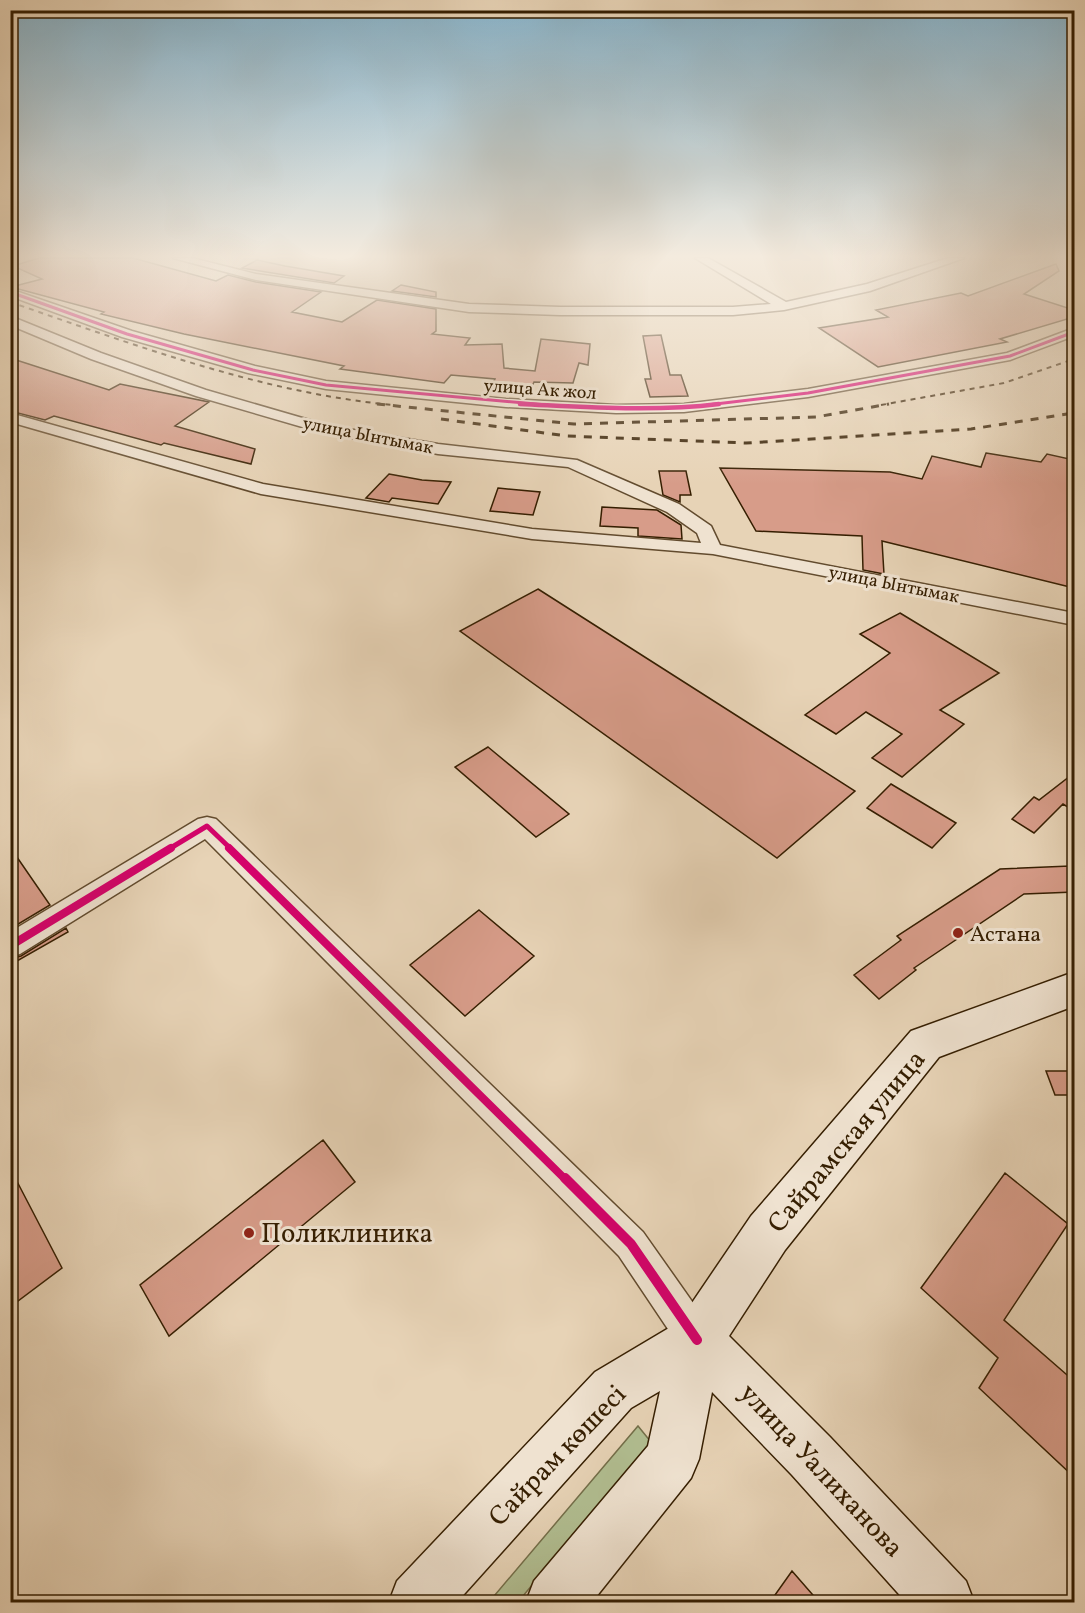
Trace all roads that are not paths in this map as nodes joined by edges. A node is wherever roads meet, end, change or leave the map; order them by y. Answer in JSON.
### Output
{"nodes":[{"id":1,"x":42,"y":333,"type":"edge"},
{"id":2,"x":125,"y":333,"type":"edge"},
{"id":3,"x":1071,"y":333,"type":"edge"},
{"id":4,"x":10,"y":417,"type":"edge"},
{"id":5,"x":713,"y":549,"type":"junction"},
{"id":6,"x":1074,"y":619,"type":"edge"},
{"id":7,"x":10,"y":946,"type":"edge"},
{"id":8,"x":1074,"y":989,"type":"edge"},
{"id":9,"x":697,"y":1340,"type":"junction"},
{"id":10,"x":418,"y":1602,"type":"edge"},
{"id":11,"x":555,"y":1602,"type":"edge"},
{"id":12,"x":945,"y":1602,"type":"edge"}],
"edges":[{"from":1,"to":5,"type":"street","name":"улица Ынтымак"},
{"from":2,"to":3,"type":"street","name":"улица Ак жол"},
{"from":4,"to":5,"type":"street","name":"улица Ынтымак"},
{"from":5,"to":6,"type":"street","name":"улица Ынтымак"},
{"from":7,"to":9,"type":"street"},
{"from":8,"to":9,"type":"main road","name":"Сайрамская улица"},
{"from":9,"to":10,"type":"main road","name":"Сайрам көшесі"},
{"from":9,"to":11,"type":"main road"},
{"from":9,"to":12,"type":"main road","name":"улица Уалиханова"}]}
